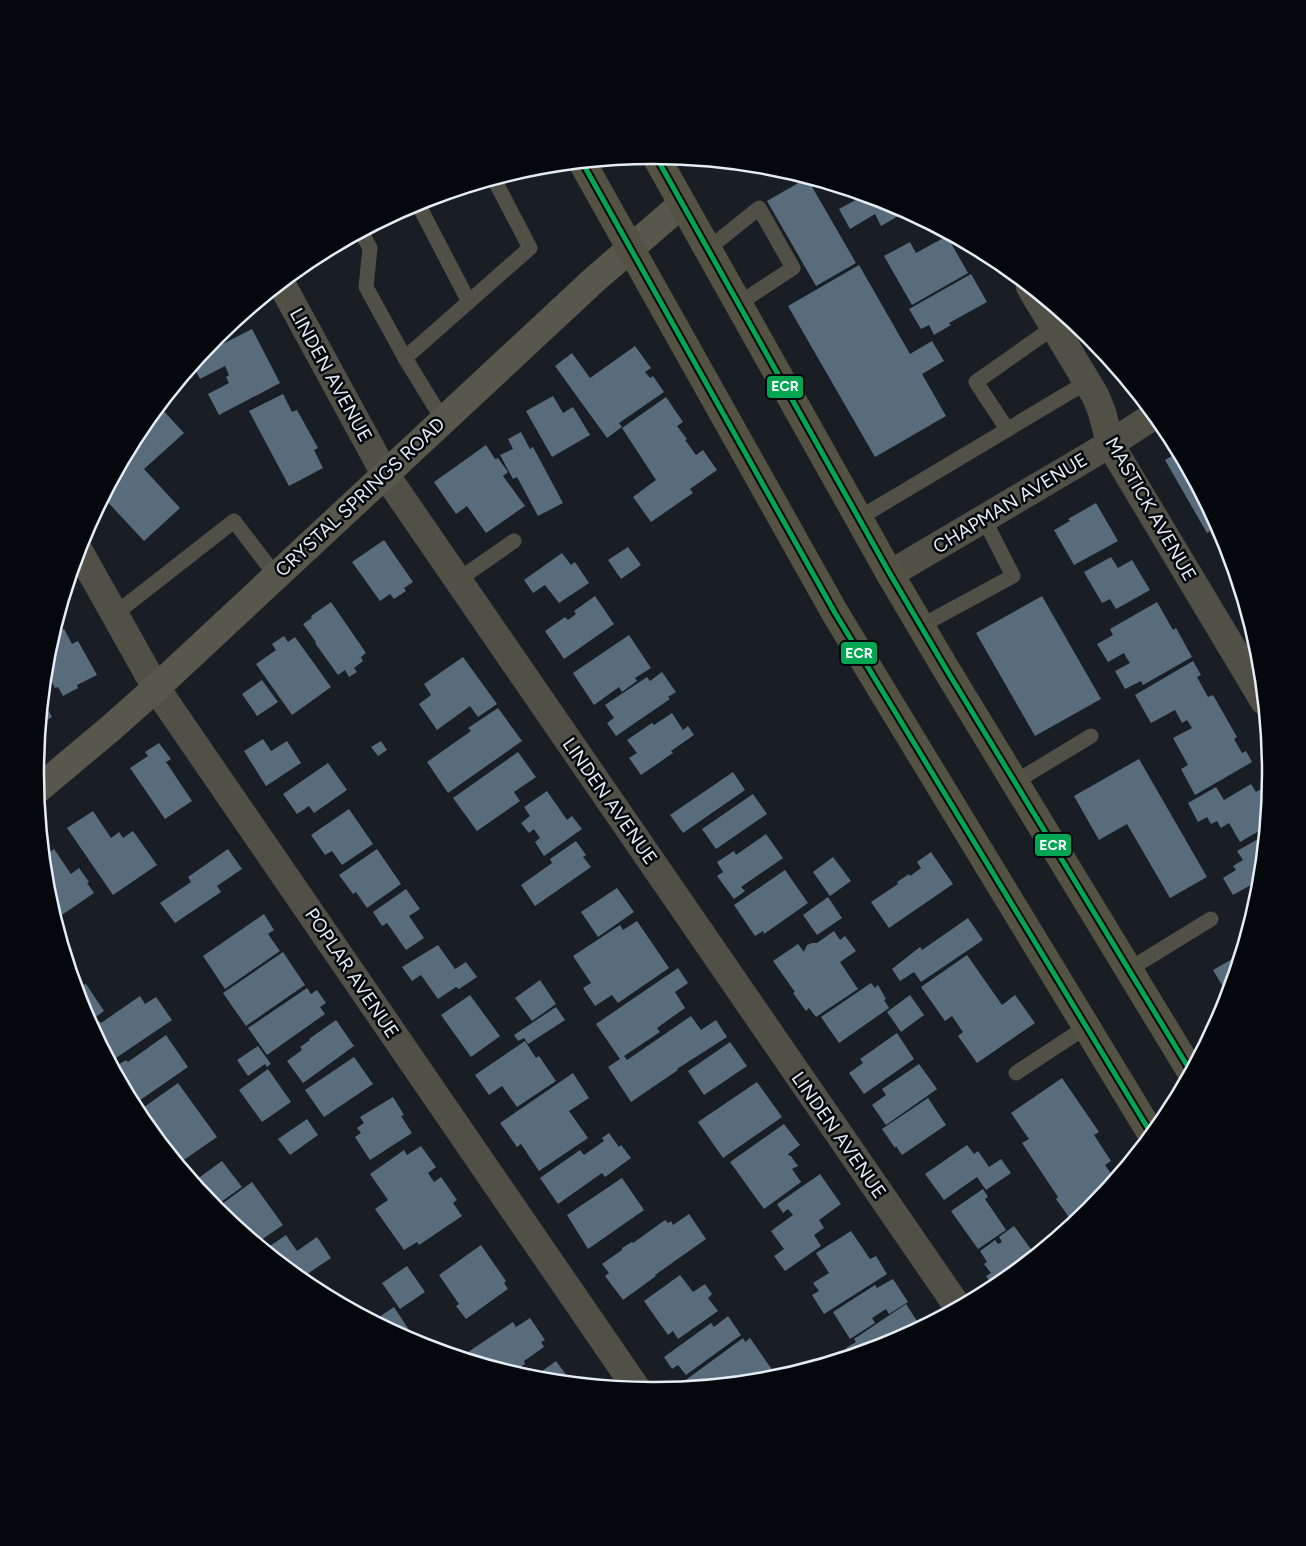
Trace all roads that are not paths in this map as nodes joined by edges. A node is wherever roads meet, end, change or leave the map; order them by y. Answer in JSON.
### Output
{"nodes":[{"id":1,"x":659,"y":164,"type":"edge"},
{"id":2,"x":585,"y":168,"type":"edge"},
{"id":3,"x":497,"y":184,"type":"edge"},
{"id":4,"x":682,"y":204,"type":"junction"},
{"id":5,"x":421,"y":210,"type":"edge"},
{"id":6,"x":364,"y":237,"type":"edge"},
{"id":7,"x":630,"y":248,"type":"junction"},
{"id":8,"x":708,"y":249,"type":"junction"},
{"id":9,"x":284,"y":289,"type":"edge"},
{"id":10,"x":469,"y":302,"type":"junction"},
{"id":11,"x":1039,"y":302,"type":"edge"},
{"id":12,"x":738,"y":304,"type":"junction"},
{"id":13,"x":1054,"y":327,"type":"junction"},
{"id":14,"x":405,"y":358,"type":"junction"},
{"id":15,"x":1086,"y":382,"type":"junction"},
{"id":16,"x":1149,"y":419,"type":"edge"},
{"id":17,"x":443,"y":420,"type":"junction"},
{"id":18,"x":1007,"y":429,"type":"junction"},
{"id":19,"x":1110,"y":444,"type":"junction"},
{"id":20,"x":385,"y":474,"type":"junction"},
{"id":21,"x":859,"y":518,"type":"junction"},
{"id":22,"x":984,"y":519,"type":"junction"},
{"id":23,"x":514,"y":541,"type":"dead end"},
{"id":24,"x":83,"y":558,"type":"edge"},
{"id":25,"x":890,"y":574,"type":"junction"},
{"id":26,"x":276,"y":576,"type":"junction"},
{"id":27,"x":458,"y":580,"type":"junction"},
{"id":28,"x":115,"y":614,"type":"junction"},
{"id":29,"x":921,"y":626,"type":"junction"},
{"id":30,"x":156,"y":688,"type":"junction"},
{"id":31,"x":1256,"y":688,"type":"edge"},
{"id":32,"x":1090,"y":736,"type":"dead end"},
{"id":33,"x":1015,"y":782,"type":"junction"},
{"id":34,"x":44,"y":784,"type":"edge"},
{"id":35,"x":1211,"y":919,"type":"dead end"},
{"id":36,"x":1128,"y":970,"type":"junction"},
{"id":37,"x":1086,"y":1027,"type":"junction"},
{"id":38,"x":1187,"y":1067,"type":"edge"},
{"id":39,"x":1016,"y":1073,"type":"dead end"},
{"id":40,"x":1148,"y":1128,"type":"edge"},
{"id":41,"x":955,"y":1303,"type":"edge"},
{"id":42,"x":632,"y":1381,"type":"edge"}],
"edges":[{"from":1,"to":4,"type":"main road"},
{"from":2,"to":7,"type":"main road"},
{"from":3,"to":10,"type":"lane"},
{"from":4,"to":7,"type":"main road","name":"CRYSTAL SPRINGS ROAD"},
{"from":4,"to":8,"type":"main road"},
{"from":5,"to":10,"type":"lane"},
{"from":6,"to":14,"type":"lane"},
{"from":7,"to":17,"type":"main road","name":"CRYSTAL SPRINGS ROAD"},
{"from":7,"to":37,"type":"main road"},
{"from":8,"to":12,"type":"main road"},
{"from":8,"to":12,"type":"lane"},
{"from":9,"to":20,"type":"street","name":"LINDEN AVENUE"},
{"from":10,"to":14,"type":"lane"},
{"from":11,"to":13,"type":"street","name":"MASTICK AVENUE"},
{"from":12,"to":21,"type":"main road"},
{"from":13,"to":15,"type":"street","name":"MASTICK AVENUE"},
{"from":13,"to":18,"type":"lane"},
{"from":14,"to":17,"type":"lane"},
{"from":15,"to":18,"type":"lane"},
{"from":15,"to":19,"type":"street","name":"MASTICK AVENUE"},
{"from":16,"to":19,"type":"street","name":"CHAPMAN AVENUE"},
{"from":17,"to":20,"type":"main road","name":"CRYSTAL SPRINGS ROAD"},
{"from":18,"to":21,"type":"lane"},
{"from":19,"to":22,"type":"street","name":"CHAPMAN AVENUE"},
{"from":19,"to":31,"type":"street","name":"MASTICK AVENUE"},
{"from":20,"to":26,"type":"main road","name":"CRYSTAL SPRINGS ROAD"},
{"from":20,"to":27,"type":"street","name":"LINDEN AVENUE"},
{"from":21,"to":25,"type":"main road"},
{"from":22,"to":25,"type":"street","name":"CHAPMAN AVENUE"},
{"from":22,"to":29,"type":"lane"},
{"from":23,"to":27,"type":"lane"},
{"from":24,"to":28,"type":"street","name":"POPLAR AVENUE"},
{"from":25,"to":29,"type":"main road"},
{"from":26,"to":28,"type":"lane"},
{"from":26,"to":30,"type":"main road","name":"CRYSTAL SPRINGS ROAD"},
{"from":27,"to":41,"type":"street","name":"LINDEN AVENUE"},
{"from":28,"to":30,"type":"street","name":"POPLAR AVENUE"},
{"from":29,"to":33,"type":"main road"},
{"from":30,"to":34,"type":"main road","name":"CRYSTAL SPRINGS ROAD"},
{"from":30,"to":42,"type":"street","name":"POPLAR AVENUE"},
{"from":32,"to":33,"type":"lane"},
{"from":33,"to":36,"type":"main road"},
{"from":35,"to":36,"type":"lane"},
{"from":36,"to":38,"type":"main road"},
{"from":37,"to":39,"type":"lane"},
{"from":37,"to":40,"type":"main road"}]}
